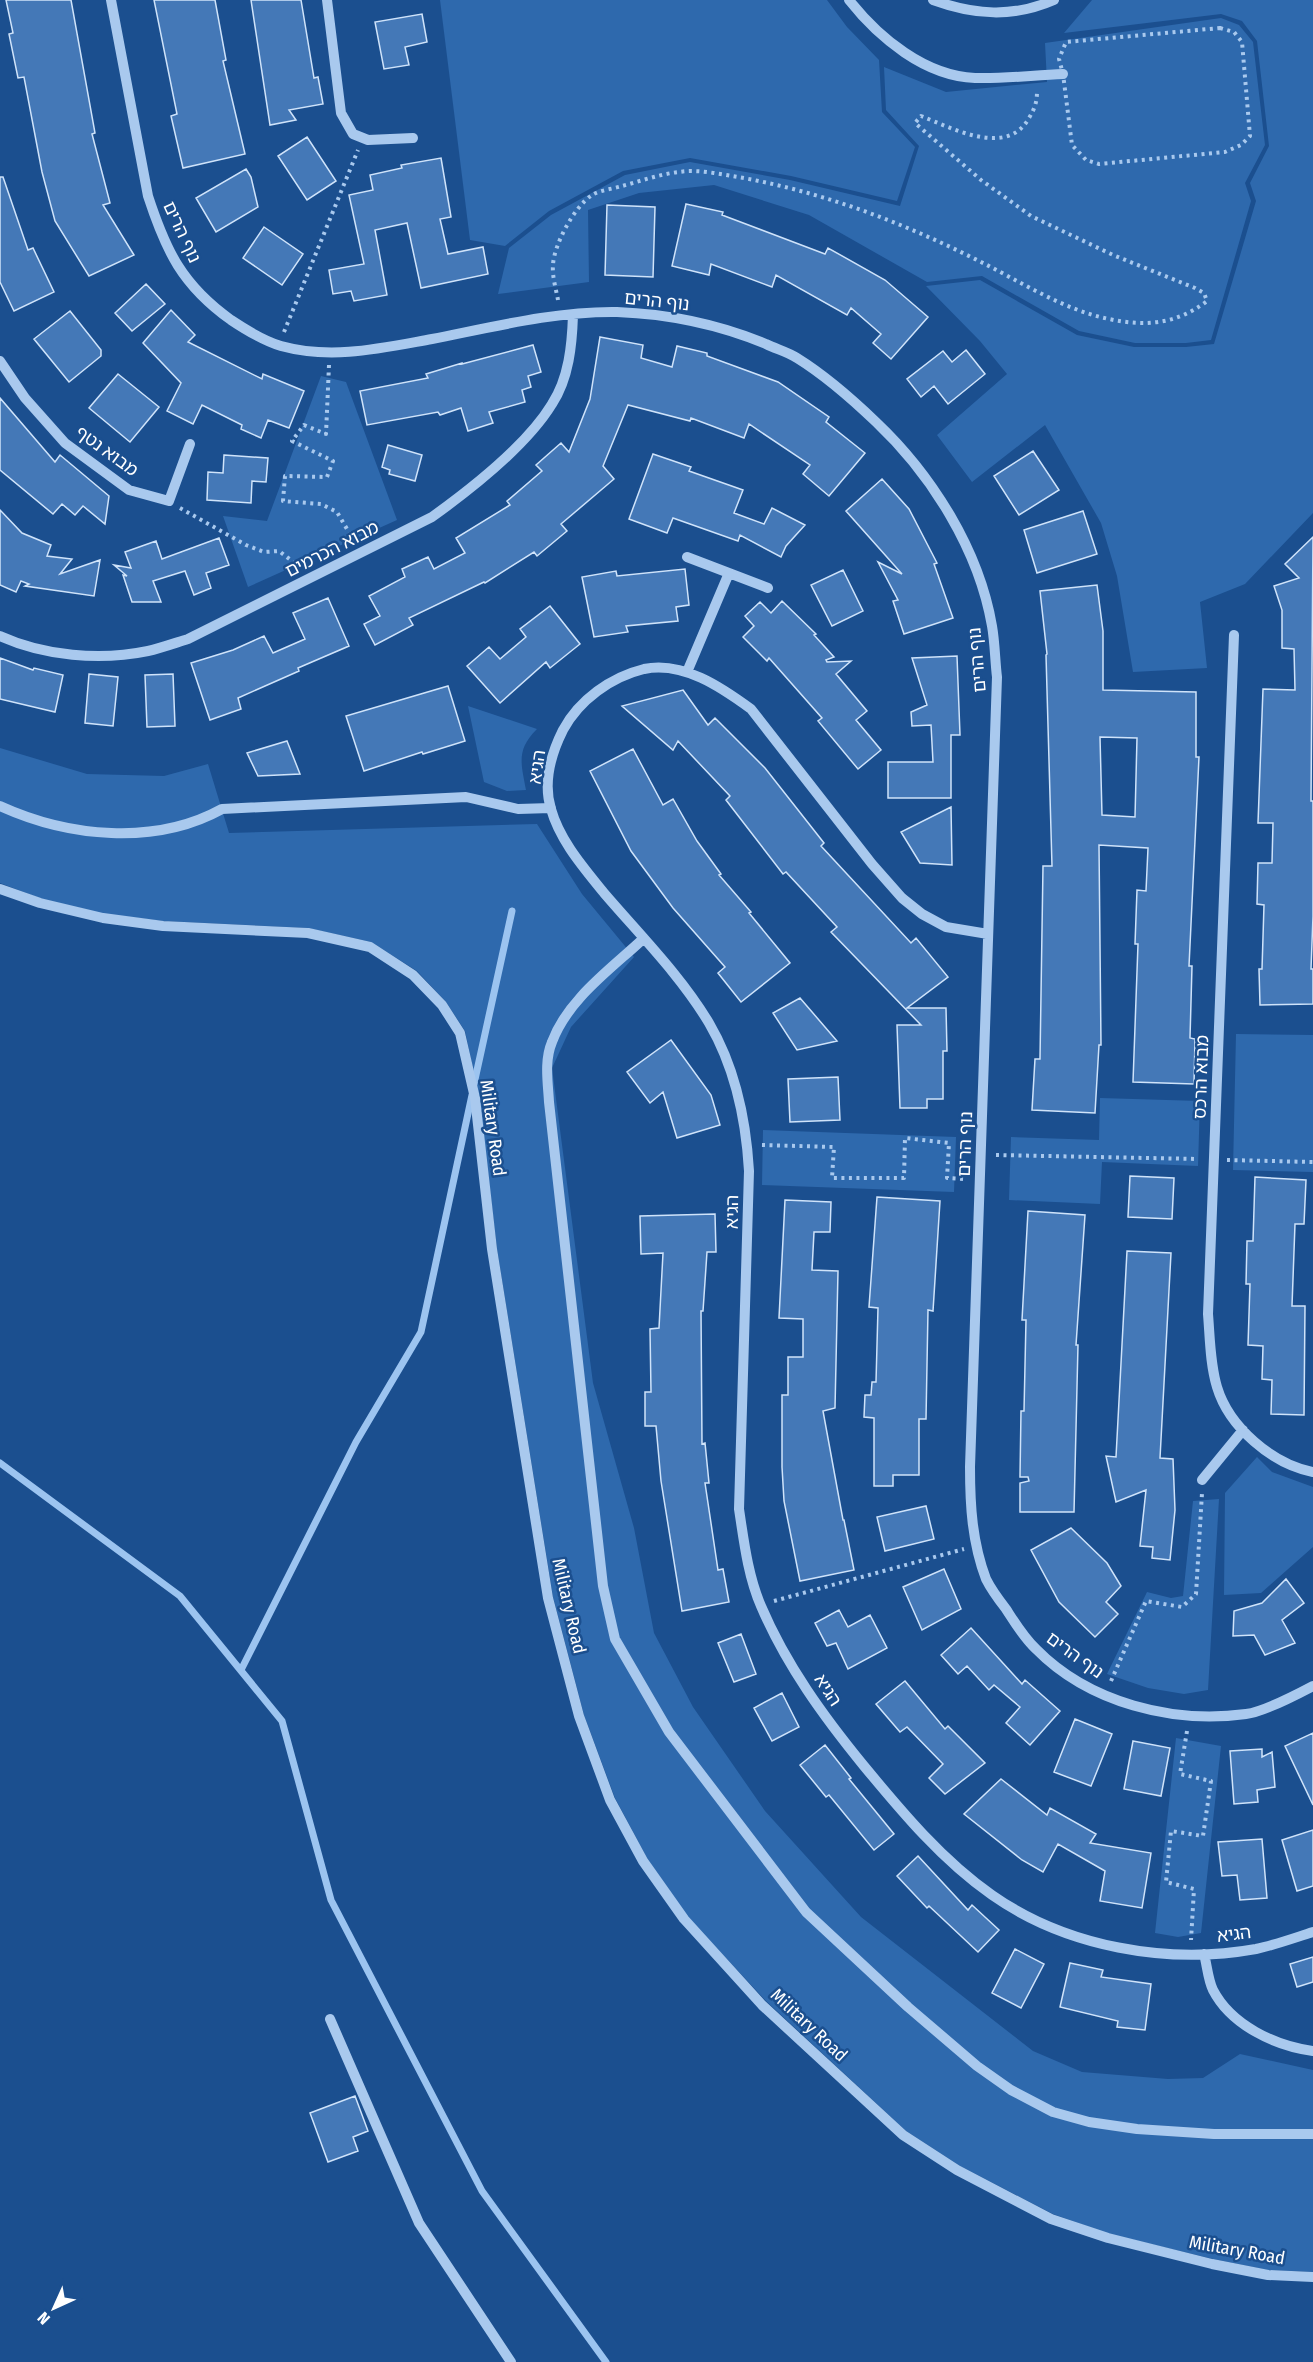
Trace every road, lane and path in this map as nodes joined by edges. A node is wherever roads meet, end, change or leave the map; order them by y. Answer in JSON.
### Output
{"nodes":[{"id":1,"x":111,"y":0,"type":"edge"},
{"id":2,"x":327,"y":0,"type":"edge"},
{"id":3,"x":849,"y":0,"type":"edge"},
{"id":4,"x":933,"y":0,"type":"edge"},
{"id":5,"x":1054,"y":0,"type":"edge"},
{"id":6,"x":1063,"y":74,"type":"junction"},
{"id":7,"x":1036,"y":75,"type":"junction"},
{"id":8,"x":363,"y":138,"type":"junction"},
{"id":9,"x":413,"y":138,"type":"dead end"},
{"id":10,"x":573,"y":315,"type":"junction"},
{"id":11,"x":560,"y":316,"type":"junction"},
{"id":12,"x":279,"y":346,"type":"junction"},
{"id":13,"x":330,"y":353,"type":"junction"},
{"id":14,"x":0,"y":361,"type":"edge"},
{"id":15,"x":190,"y":444,"type":"dead end"},
{"id":16,"x":169,"y":501,"type":"junction"},
{"id":17,"x":362,"y":552,"type":"junction"},
{"id":18,"x":687,"y":557,"type":"dead end"},
{"id":19,"x":729,"y":573,"type":"junction"},
{"id":20,"x":314,"y":576,"type":"junction"},
{"id":21,"x":768,"y":588,"type":"dead end"},
{"id":22,"x":1234,"y":635,"type":"dead end"},
{"id":23,"x":0,"y":636,"type":"edge"},
{"id":24,"x":687,"y":672,"type":"junction"},
{"id":25,"x":0,"y":806,"type":"edge"},
{"id":26,"x":551,"y":808,"type":"junction"},
{"id":27,"x":0,"y":889,"type":"edge"},
{"id":28,"x":988,"y":934,"type":"junction"},
{"id":29,"x":644,"y":939,"type":"junction"},
{"id":30,"x":747,"y":1145,"type":"junction"},
{"id":31,"x":981,"y":1155,"type":"junction"},
{"id":32,"x":1214,"y":1160,"type":"junction"},
{"id":33,"x":1313,"y":1162,"type":"edge"},
{"id":34,"x":980,"y":1180,"type":"junction"},
{"id":35,"x":1243,"y":1430,"type":"junction"},
{"id":36,"x":1313,"y":1472,"type":"edge"},
{"id":37,"x":1203,"y":1480,"type":"joint"},
{"id":38,"x":976,"y":1545,"type":"junction"},
{"id":39,"x":761,"y":1605,"type":"junction"},
{"id":40,"x":1313,"y":1686,"type":"edge"},
{"id":41,"x":1105,"y":1695,"type":"junction"},
{"id":42,"x":1190,"y":1715,"type":"junction"},
{"id":43,"x":1313,"y":1932,"type":"edge"},
{"id":44,"x":1190,"y":1954,"type":"junction"},
{"id":45,"x":1204,"y":1954,"type":"junction"},
{"id":46,"x":330,"y":2019,"type":"dead end"},
{"id":47,"x":1313,"y":2051,"type":"edge"},
{"id":48,"x":1313,"y":2134,"type":"edge"},
{"id":49,"x":1313,"y":2277,"type":"edge"},
{"id":50,"x":511,"y":2362,"type":"edge"}],
"edges":[{"from":1,"to":12,"type":"street","name":"נוף הרים"},
{"from":2,"to":8,"type":"street"},
{"from":3,"to":7,"type":"street"},
{"from":4,"to":5,"type":"street"},
{"from":6,"to":6,"type":"path"},
{"from":6,"to":7,"type":"street"},
{"from":7,"to":11,"type":"path"},
{"from":8,"to":9,"type":"street"},
{"from":8,"to":12,"type":"path"},
{"from":10,"to":11,"type":"street","name":"נוף הרים"},
{"from":10,"to":17,"type":"street","name":"מבוא הכרמים"},
{"from":10,"to":28,"type":"street","name":"נוף הרים"},
{"from":11,"to":13,"type":"street","name":"נוף הרים"},
{"from":12,"to":13,"type":"street","name":"נוף הרים"},
{"from":13,"to":17,"type":"path"},
{"from":14,"to":16,"type":"street","name":"מבוא נטף"},
{"from":15,"to":16,"type":"street"},
{"from":16,"to":20,"type":"path"},
{"from":17,"to":20,"type":"street","name":"מבוא הכרמים"},
{"from":18,"to":19,"type":"street"},
{"from":19,"to":21,"type":"street"},
{"from":19,"to":24,"type":"street"},
{"from":20,"to":23,"type":"street","name":"מבוא הכרמים"},
{"from":22,"to":32,"type":"street","name":"מבוא הרכס"},
{"from":24,"to":26,"type":"street","name":"הגיא"},
{"from":24,"to":28,"type":"street","name":"הגיא"},
{"from":25,"to":26,"type":"street"},
{"from":26,"to":29,"type":"street","name":"הגיא"},
{"from":27,"to":49,"type":"street","name":"Military Road"},
{"from":28,"to":31,"type":"street","name":"נוף הרים"},
{"from":29,"to":30,"type":"street","name":"הגיא"},
{"from":29,"to":48,"type":"street"},
{"from":30,"to":34,"type":"path"},
{"from":30,"to":39,"type":"street","name":"הגיא"},
{"from":31,"to":32,"type":"path"},
{"from":31,"to":34,"type":"street","name":"נוף הרים"},
{"from":32,"to":33,"type":"path"},
{"from":32,"to":35,"type":"street","name":"מבוא הרכס"},
{"from":34,"to":38,"type":"street","name":"נוף הרים"},
{"from":35,"to":36,"type":"street","name":"מבוא הרכס"},
{"from":35,"to":37,"type":"street"},
{"from":37,"to":41,"type":"path"},
{"from":38,"to":39,"type":"path"},
{"from":38,"to":41,"type":"street","name":"נוף הרים"},
{"from":39,"to":44,"type":"street","name":"הגיא"},
{"from":40,"to":42,"type":"street","name":"נוף הרים"},
{"from":41,"to":42,"type":"street","name":"נוף הרים"},
{"from":42,"to":44,"type":"path"},
{"from":43,"to":45,"type":"street","name":"הגיא"},
{"from":44,"to":45,"type":"street","name":"הגיא"},
{"from":45,"to":47,"type":"street"},
{"from":46,"to":50,"type":"street"}]}
